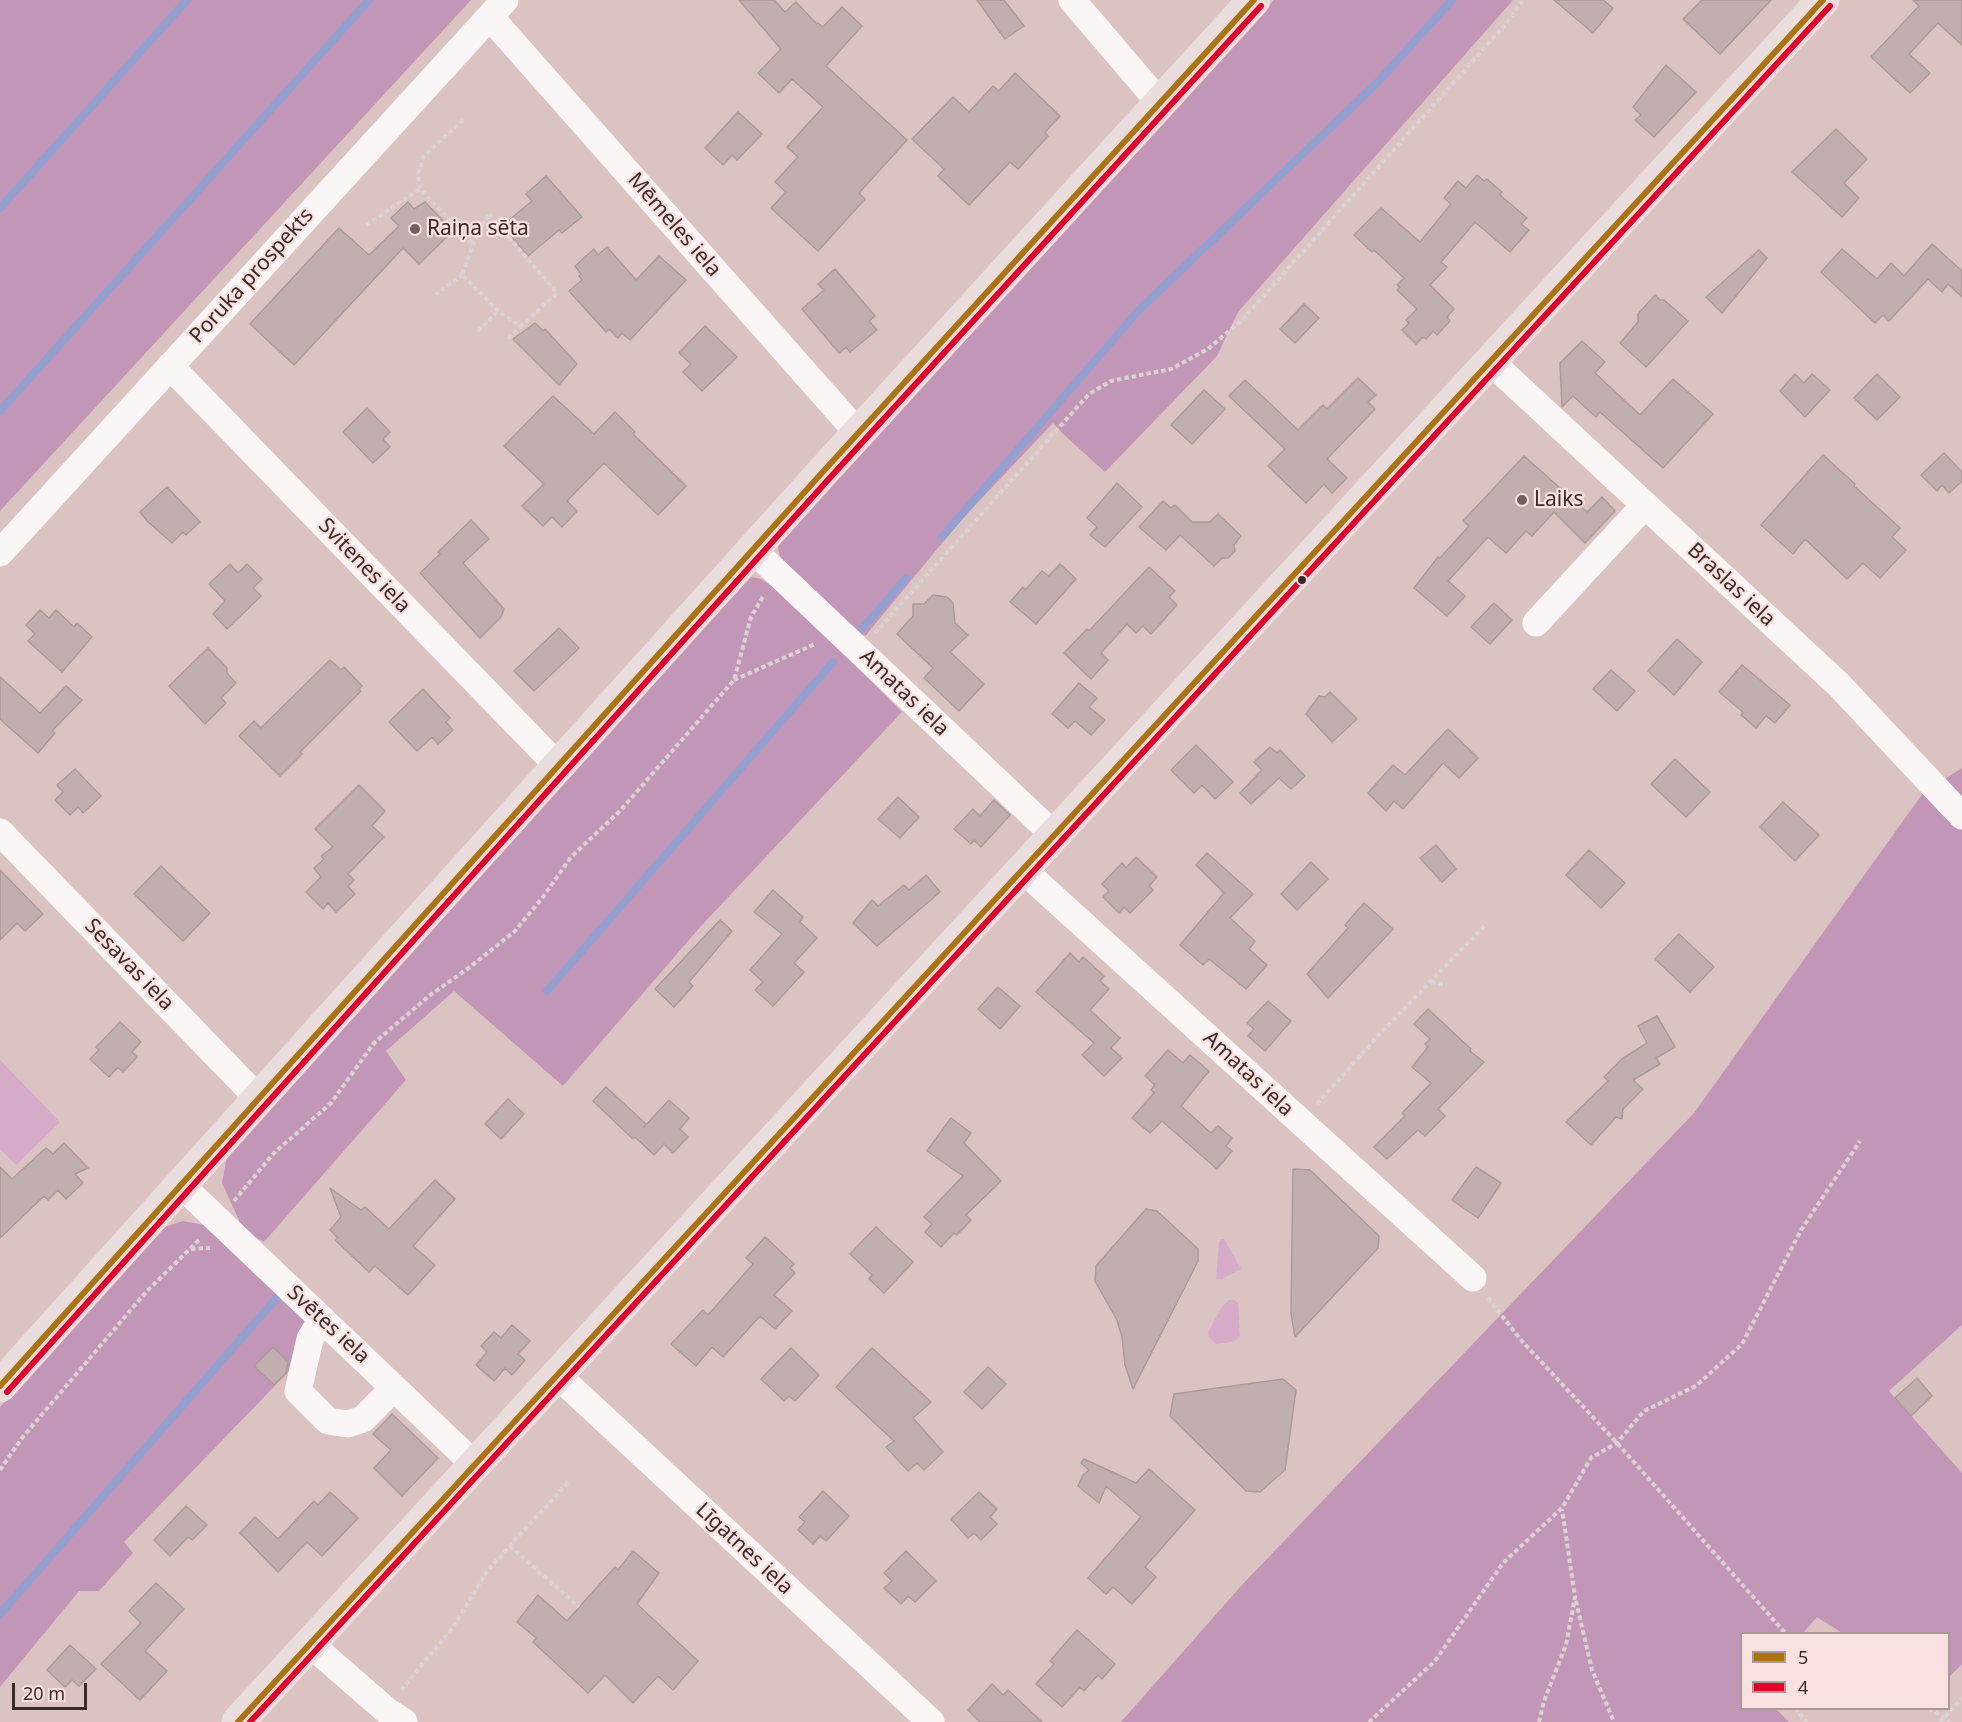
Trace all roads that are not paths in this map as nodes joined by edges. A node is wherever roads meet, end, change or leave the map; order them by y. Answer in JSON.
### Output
{"nodes":[{"id":1,"x":1072,"y":0,"type":"edge"},
{"id":2,"x":1254,"y":0,"type":"edge"},
{"id":3,"x":1823,"y":0,"type":"edge"},
{"id":4,"x":497,"y":8,"type":"edge"},
{"id":5,"x":1160,"y":103,"type":"junction"},
{"id":6,"x":1491,"y":362,"type":"junction"},
{"id":7,"x":170,"y":366,"type":"junction"},
{"id":8,"x":859,"y":434,"type":"junction"},
{"id":9,"x":1645,"y":505,"type":"junction"},
{"id":10,"x":753,"y":550,"type":"junction"},
{"id":11,"x":0,"y":554,"type":"edge"},
{"id":12,"x":1536,"y":623,"type":"dead end"},
{"id":13,"x":558,"y":766,"type":"junction"},
{"id":14,"x":1962,"y":816,"type":"edge"},
{"id":15,"x":0,"y":832,"type":"edge"},
{"id":16,"x":1054,"y":836,"type":"junction"},
{"id":17,"x":1023,"y":870,"type":"junction"},
{"id":18,"x":258,"y":1098,"type":"junction"},
{"id":19,"x":181,"y":1185,"type":"junction"},
{"id":20,"x":1473,"y":1278,"type":"road end"},
{"id":21,"x":322,"y":1319,"type":"junction"},
{"id":22,"x":557,"y":1376,"type":"junction"},
{"id":23,"x":0,"y":1386,"type":"edge"},
{"id":24,"x":394,"y":1388,"type":"junction"},
{"id":25,"x":476,"y":1465,"type":"junction"},
{"id":26,"x":310,"y":1644,"type":"junction"},
{"id":27,"x":395,"y":1716,"type":"edge"},
{"id":28,"x":238,"y":1722,"type":"edge"},
{"id":29,"x":931,"y":1722,"type":"edge"}],
"edges":[{"from":1,"to":5,"type":"street"},
{"from":2,"to":5,"type":"main road"},
{"from":3,"to":6,"type":"main road"},
{"from":4,"to":7,"type":"street","name":"Poruka prospekts"},
{"from":4,"to":8,"type":"street","name":"Mēmeles iela"},
{"from":5,"to":8,"type":"main road"},
{"from":6,"to":9,"type":"street","name":"Braslas iela"},
{"from":6,"to":16,"type":"main road"},
{"from":7,"to":11,"type":"street","name":"Poruka prospekts"},
{"from":7,"to":13,"type":"street","name":"Svitenes iela"},
{"from":8,"to":10,"type":"main road"},
{"from":9,"to":12,"type":"street"},
{"from":9,"to":14,"type":"street","name":"Braslas iela"},
{"from":10,"to":13,"type":"main road"},
{"from":10,"to":16,"type":"street","name":"Amatas iela"},
{"from":13,"to":18,"type":"main road"},
{"from":15,"to":18,"type":"street","name":"Sesavas iela"},
{"from":16,"to":17,"type":"main road"},
{"from":17,"to":20,"type":"street","name":"Amatas iela"},
{"from":17,"to":22,"type":"main road"},
{"from":18,"to":19,"type":"main road"},
{"from":19,"to":21,"type":"street","name":"Svētes iela"},
{"from":19,"to":23,"type":"main road"},
{"from":21,"to":24,"type":"street","name":"Svētes iela"},
{"from":21,"to":24,"type":"street"},
{"from":22,"to":25,"type":"main road"},
{"from":22,"to":29,"type":"street","name":"Līgatnes iela"},
{"from":24,"to":25,"type":"street","name":"Svētes iela"},
{"from":25,"to":26,"type":"main road"},
{"from":26,"to":27,"type":"street"},
{"from":26,"to":28,"type":"main road"}]}
